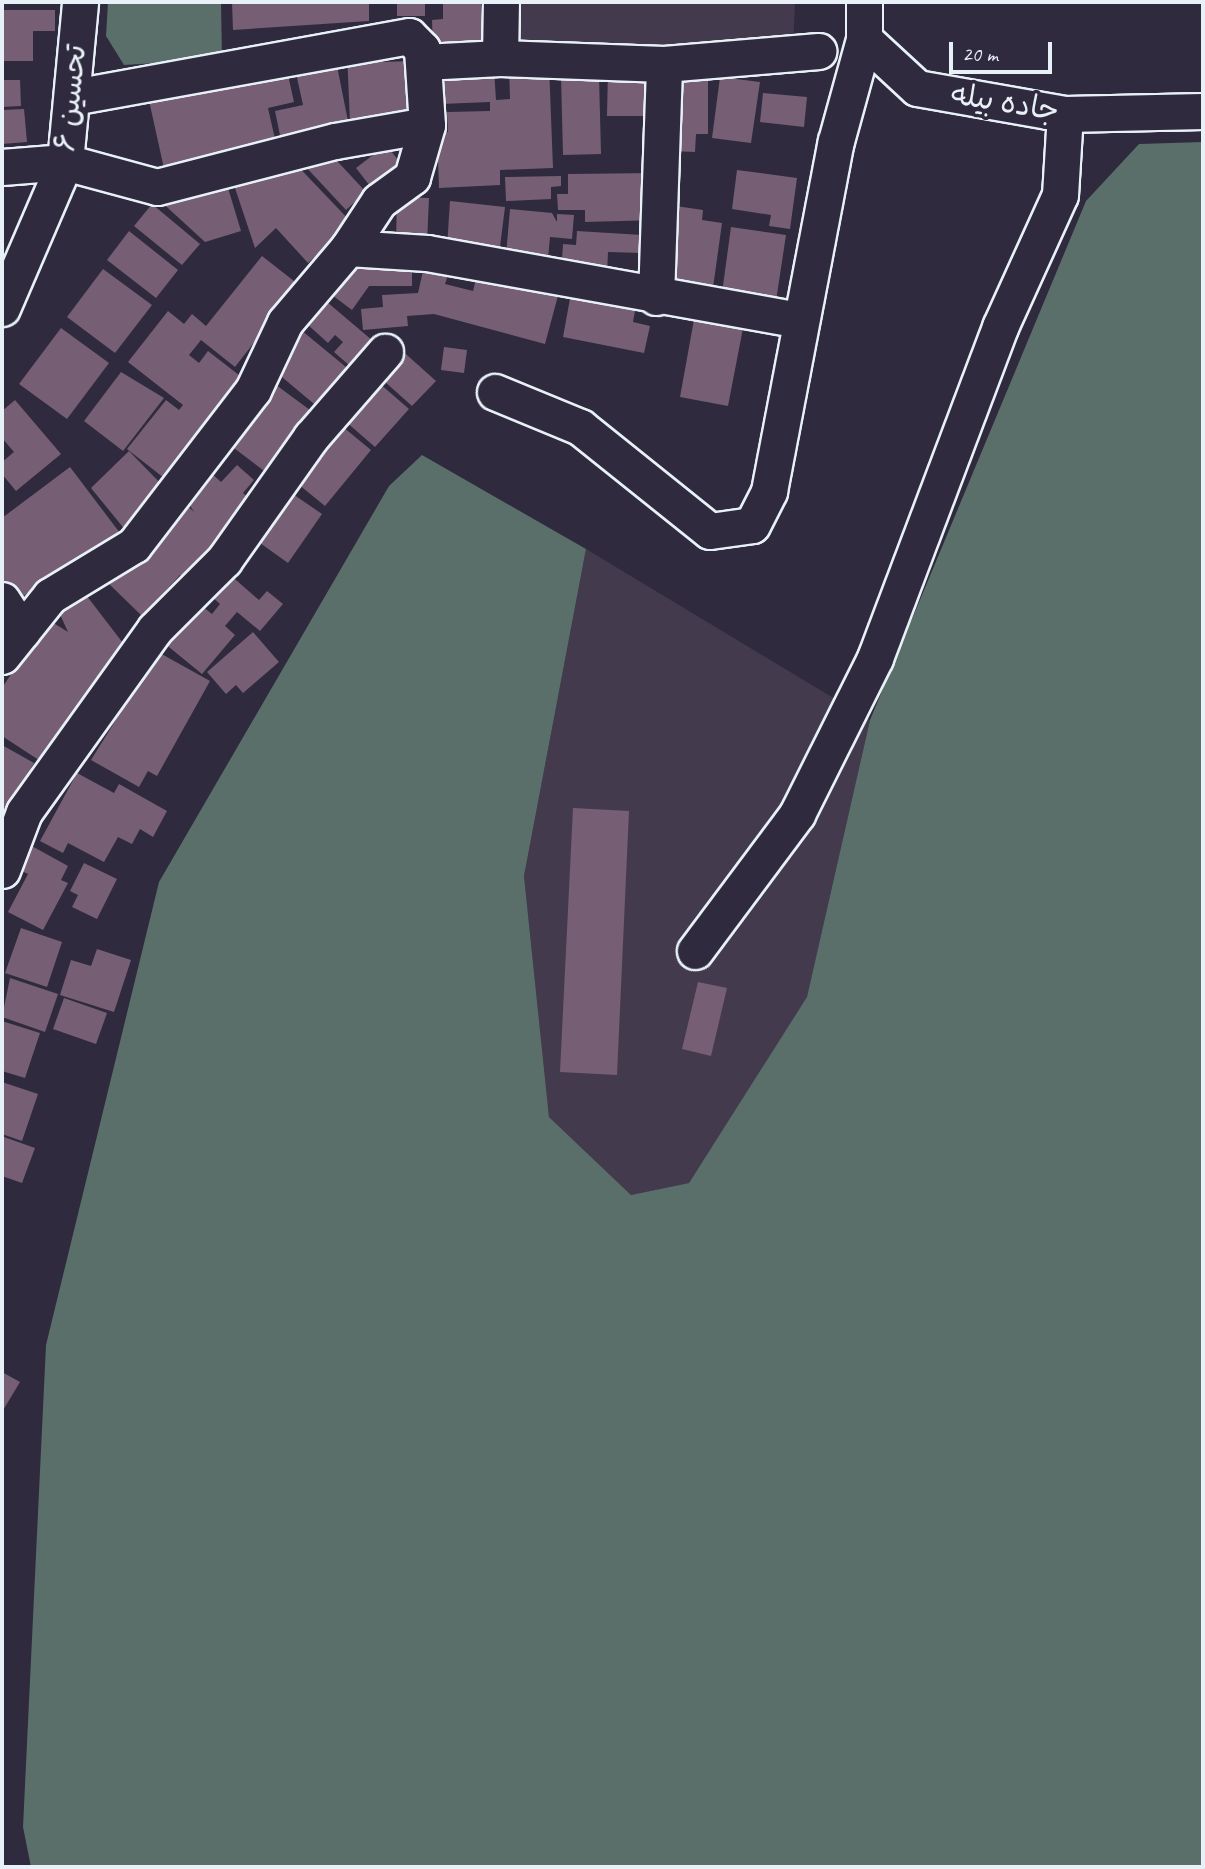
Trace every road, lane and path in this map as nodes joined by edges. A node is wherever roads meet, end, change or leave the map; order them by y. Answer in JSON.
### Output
{"nodes":[{"id":1,"x":80,"y":2,"type":"edge"},
{"id":2,"x":500,"y":2,"type":"edge"},
{"id":3,"x":864,"y":2,"type":"edge"},
{"id":4,"x":864,"y":39,"type":"junction"},
{"id":5,"x":818,"y":51,"type":"dead end"},
{"id":6,"x":500,"y":58,"type":"junction"},
{"id":7,"x":423,"y":62,"type":"junction"},
{"id":8,"x":664,"y":64,"type":"junction"},
{"id":9,"x":72,"y":97,"type":"junction"},
{"id":10,"x":1203,"y":111,"type":"edge"},
{"id":11,"x":1065,"y":114,"type":"junction"},
{"id":12,"x":427,"y":125,"type":"junction"},
{"id":13,"x":65,"y":162,"type":"junction"},
{"id":14,"x":2,"y":167,"type":"edge"},
{"id":15,"x":348,"y":248,"type":"junction"},
{"id":16,"x":656,"y":297,"type":"junction"},
{"id":17,"x":2,"y":308,"type":"edge"},
{"id":18,"x":800,"y":320,"type":"junction"},
{"id":19,"x":386,"y":352,"type":"dead end"},
{"id":20,"x":495,"y":392,"type":"dead end"},
{"id":21,"x":2,"y":600,"type":"edge"},
{"id":22,"x":12,"y":644,"type":"edge"},
{"id":23,"x":2,"y":870,"type":"edge"},
{"id":24,"x":695,"y":951,"type":"dead end"}],
"edges":[{"from":1,"to":9,"type":"street","name":"تحسین ۶"},
{"from":2,"to":6,"type":"street"},
{"from":3,"to":4,"type":"street"},
{"from":4,"to":11,"type":"street","name":"جاده بیله"},
{"from":4,"to":18,"type":"street"},
{"from":5,"to":8,"type":"street"},
{"from":6,"to":7,"type":"street"},
{"from":6,"to":8,"type":"street"},
{"from":7,"to":9,"type":"street"},
{"from":7,"to":12,"type":"street"},
{"from":8,"to":16,"type":"street"},
{"from":9,"to":13,"type":"street","name":"تحسین ۶"},
{"from":10,"to":11,"type":"street","name":"جاده بیله"},
{"from":11,"to":24,"type":"street"},
{"from":12,"to":13,"type":"street"},
{"from":12,"to":15,"type":"street"},
{"from":13,"to":14,"type":"street"},
{"from":13,"to":17,"type":"street","name":"تحسین ۶"},
{"from":15,"to":16,"type":"street"},
{"from":15,"to":22,"type":"street"},
{"from":16,"to":18,"type":"street"},
{"from":18,"to":20,"type":"street"},
{"from":19,"to":23,"type":"street"},
{"from":21,"to":22,"type":"street"}]}
